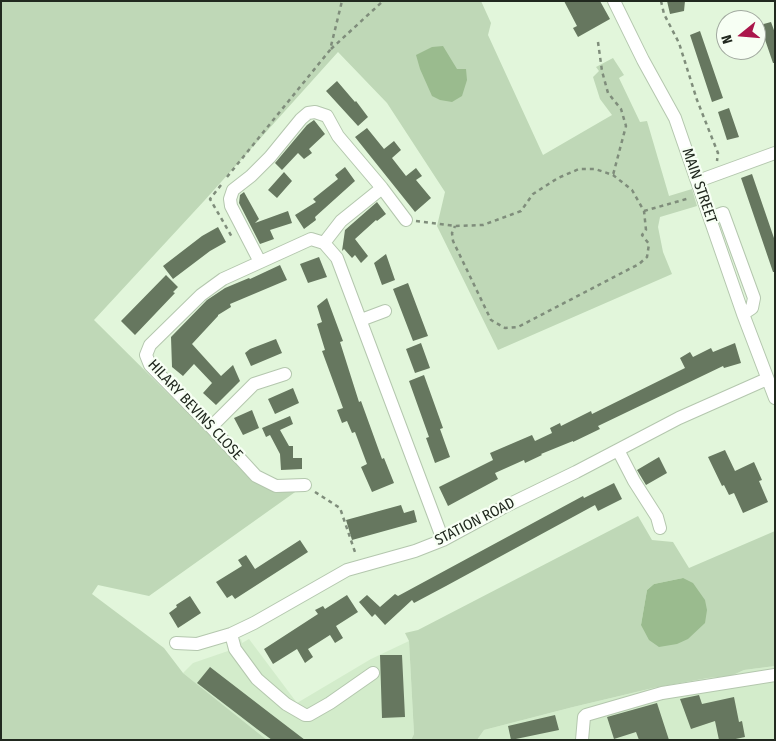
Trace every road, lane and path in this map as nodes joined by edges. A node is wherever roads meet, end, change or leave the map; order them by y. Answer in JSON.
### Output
{"nodes":[{"id":1,"x":383,"y":1,"type":"edge"},
{"id":2,"x":614,"y":1,"type":"edge"},
{"id":3,"x":661,"y":1,"type":"edge"},
{"id":4,"x":598,"y":42,"type":"dead end"},
{"id":5,"x":330,"y":50,"type":"dead end"},
{"id":6,"x":775,"y":153,"type":"edge"},
{"id":7,"x":716,"y":174,"type":"junction"},
{"id":8,"x":613,"y":175,"type":"junction"},
{"id":9,"x":698,"y":181,"type":"junction"},
{"id":10,"x":382,"y":188,"type":"junction"},
{"id":11,"x":702,"y":194,"type":"junction"},
{"id":12,"x":644,"y":211,"type":"junction"},
{"id":13,"x":406,"y":220,"type":"joint"},
{"id":14,"x":455,"y":226,"type":"junction"},
{"id":15,"x":324,"y":243,"type":"junction"},
{"id":16,"x":260,"y":262,"type":"junction"},
{"id":17,"x":385,"y":311,"type":"dead end"},
{"id":18,"x":361,"y":320,"type":"junction"},
{"id":19,"x":285,"y":374,"type":"dead end"},
{"id":20,"x":768,"y":379,"type":"junction"},
{"id":21,"x":775,"y":398,"type":"edge"},
{"id":22,"x":211,"y":426,"type":"junction"},
{"id":23,"x":618,"y":450,"type":"junction"},
{"id":24,"x":305,"y":485,"type":"joint"},
{"id":25,"x":660,"y":528,"type":"dead end"},
{"id":26,"x":443,"y":540,"type":"junction"},
{"id":27,"x":359,"y":566,"type":"junction"},
{"id":28,"x":231,"y":634,"type":"junction"},
{"id":29,"x":176,"y":642,"type":"dead end"},
{"id":30,"x":373,"y":673,"type":"dead end"},
{"id":31,"x":775,"y":675,"type":"edge"},
{"id":32,"x":582,"y":740,"type":"edge"}],
"edges":[{"from":1,"to":5,"type":"path"},
{"from":2,"to":9,"type":"street","name":"MAIN STREET"},
{"from":3,"to":7,"type":"path"},
{"from":4,"to":8,"type":"path"},
{"from":6,"to":7,"type":"street"},
{"from":7,"to":9,"type":"street"},
{"from":8,"to":12,"type":"path"},
{"from":8,"to":14,"type":"path"},
{"from":9,"to":11,"type":"street","name":"MAIN STREET"},
{"from":10,"to":13,"type":"street"},
{"from":10,"to":15,"type":"street"},
{"from":10,"to":16,"type":"street"},
{"from":11,"to":12,"type":"path"},
{"from":11,"to":20,"type":"street","name":"MAIN STREET"},
{"from":12,"to":14,"type":"path"},
{"from":13,"to":14,"type":"path"},
{"from":15,"to":16,"type":"street","name":"HILARY BEVINS CLOSE"},
{"from":15,"to":18,"type":"street"},
{"from":16,"to":22,"type":"street","name":"HILARY BEVINS CLOSE"},
{"from":17,"to":18,"type":"street"},
{"from":18,"to":26,"type":"street"},
{"from":19,"to":22,"type":"street"},
{"from":20,"to":21,"type":"street","name":"MAIN STREET"},
{"from":20,"to":23,"type":"street","name":"STATION ROAD"},
{"from":22,"to":24,"type":"street","name":"HILARY BEVINS CLOSE"},
{"from":23,"to":25,"type":"street"},
{"from":23,"to":26,"type":"street","name":"STATION ROAD"},
{"from":24,"to":27,"type":"path"},
{"from":26,"to":27,"type":"street","name":"STATION ROAD"},
{"from":27,"to":28,"type":"street","name":"STATION ROAD"},
{"from":28,"to":29,"type":"street","name":"STATION ROAD"},
{"from":28,"to":30,"type":"street"},
{"from":31,"to":32,"type":"street"}]}
